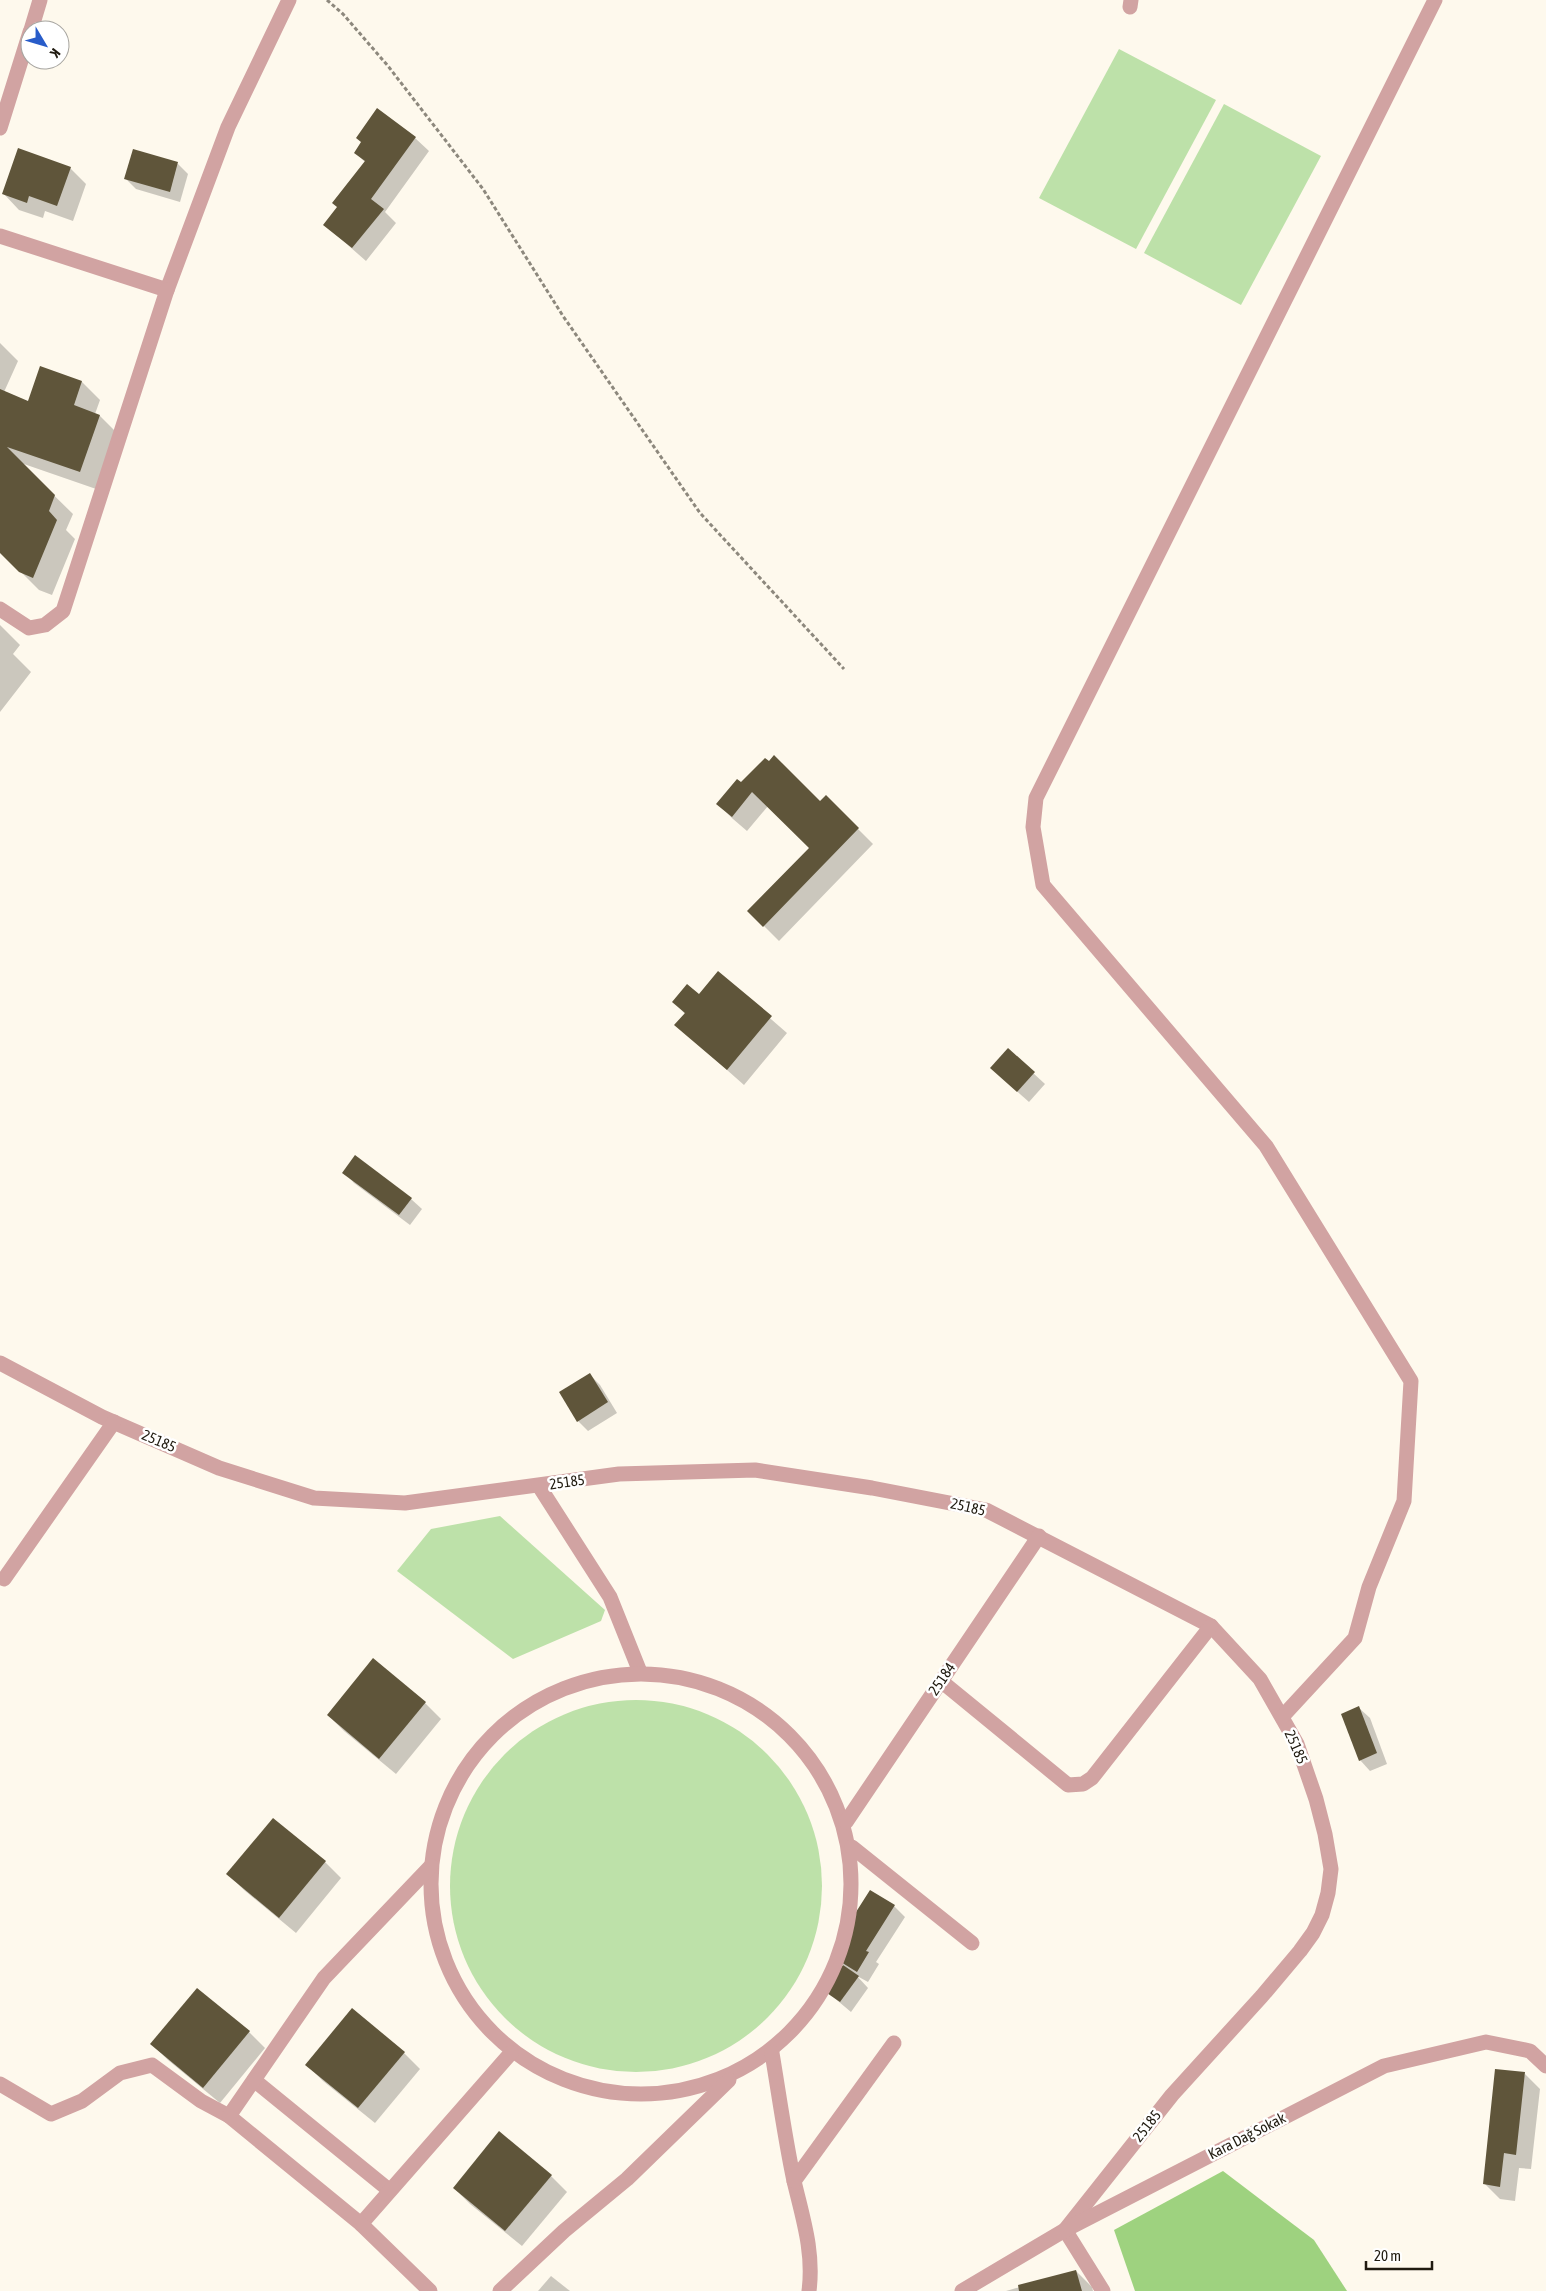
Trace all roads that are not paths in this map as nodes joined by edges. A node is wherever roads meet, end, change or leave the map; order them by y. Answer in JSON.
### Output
{"nodes":[{"id":1,"x":40,"y":0,"type":"edge"},
{"id":2,"x":288,"y":0,"type":"edge"},
{"id":3,"x":1435,"y":0,"type":"edge"},
{"id":4,"x":34,"y":20,"type":"edge"},
{"id":5,"x":20,"y":63,"type":"edge"},
{"id":6,"x":0,"y":128,"type":"edge"},
{"id":7,"x":0,"y":236,"type":"edge"},
{"id":8,"x":167,"y":290,"type":"junction"},
{"id":9,"x":0,"y":609,"type":"edge"},
{"id":10,"x":0,"y":1363,"type":"edge"},
{"id":11,"x":114,"y":1422,"type":"junction"},
{"id":12,"x":539,"y":1486,"type":"junction"},
{"id":13,"x":1039,"y":1536,"type":"junction"},
{"id":14,"x":4,"y":1579,"type":"dead end"},
{"id":15,"x":1211,"y":1626,"type":"junction"},
{"id":16,"x":640,"y":1672,"type":"junction"},
{"id":17,"x":941,"y":1680,"type":"junction"},
{"id":18,"x":1282,"y":1717,"type":"junction"},
{"id":19,"x":846,"y":1822,"type":"junction"},
{"id":20,"x":852,"y":1847,"type":"junction"},
{"id":21,"x":431,"y":1866,"type":"junction"},
{"id":22,"x":972,"y":1943,"type":"dead end"},
{"id":23,"x":894,"y":2043,"type":"dead end"},
{"id":24,"x":511,"y":2053,"type":"junction"},
{"id":25,"x":772,"y":2053,"type":"junction"},
{"id":26,"x":1546,"y":2066,"type":"edge"},
{"id":27,"x":732,"y":2077,"type":"junction"},
{"id":28,"x":254,"y":2080,"type":"junction"},
{"id":29,"x":0,"y":2084,"type":"edge"},
{"id":30,"x":229,"y":2116,"type":"junction"},
{"id":31,"x":794,"y":2181,"type":"junction"},
{"id":32,"x":389,"y":2190,"type":"junction"},
{"id":33,"x":361,"y":2224,"type":"junction"},
{"id":34,"x":1065,"y":2230,"type":"junction"},
{"id":35,"x":430,"y":2291,"type":"edge"},
{"id":36,"x":500,"y":2291,"type":"edge"},
{"id":37,"x":809,"y":2291,"type":"edge"},
{"id":38,"x":962,"y":2291,"type":"edge"},
{"id":39,"x":1103,"y":2291,"type":"edge"}],
"edges":[{"from":1,"to":4,"type":"street"},
{"from":2,"to":8,"type":"street"},
{"from":3,"to":18,"type":"street"},
{"from":5,"to":6,"type":"street"},
{"from":7,"to":8,"type":"street"},
{"from":8,"to":9,"type":"street"},
{"from":10,"to":11,"type":"street","name":"25185"},
{"from":11,"to":12,"type":"street","name":"25185"},
{"from":11,"to":14,"type":"street"},
{"from":12,"to":13,"type":"street","name":"25185"},
{"from":12,"to":16,"type":"street"},
{"from":13,"to":15,"type":"street","name":"25185"},
{"from":13,"to":17,"type":"street","name":"25184"},
{"from":15,"to":17,"type":"street"},
{"from":15,"to":18,"type":"street","name":"25185"},
{"from":16,"to":19,"type":"street"},
{"from":16,"to":21,"type":"street"},
{"from":17,"to":19,"type":"street","name":"25184"},
{"from":18,"to":34,"type":"street","name":"25185"},
{"from":19,"to":20,"type":"street"},
{"from":20,"to":22,"type":"street"},
{"from":20,"to":25,"type":"street"},
{"from":21,"to":24,"type":"street"},
{"from":21,"to":28,"type":"street"},
{"from":23,"to":31,"type":"street"},
{"from":24,"to":27,"type":"street"},
{"from":24,"to":32,"type":"street"},
{"from":25,"to":27,"type":"street"},
{"from":25,"to":31,"type":"street"},
{"from":26,"to":34,"type":"street","name":"Kara Dağ Sokak"},
{"from":27,"to":36,"type":"street"},
{"from":28,"to":30,"type":"street"},
{"from":28,"to":32,"type":"street"},
{"from":29,"to":30,"type":"street"},
{"from":30,"to":33,"type":"street"},
{"from":31,"to":37,"type":"street"},
{"from":32,"to":33,"type":"street"},
{"from":33,"to":35,"type":"street"},
{"from":34,"to":38,"type":"street","name":"Kara Dağ Sokak"},
{"from":34,"to":39,"type":"street"}]}
